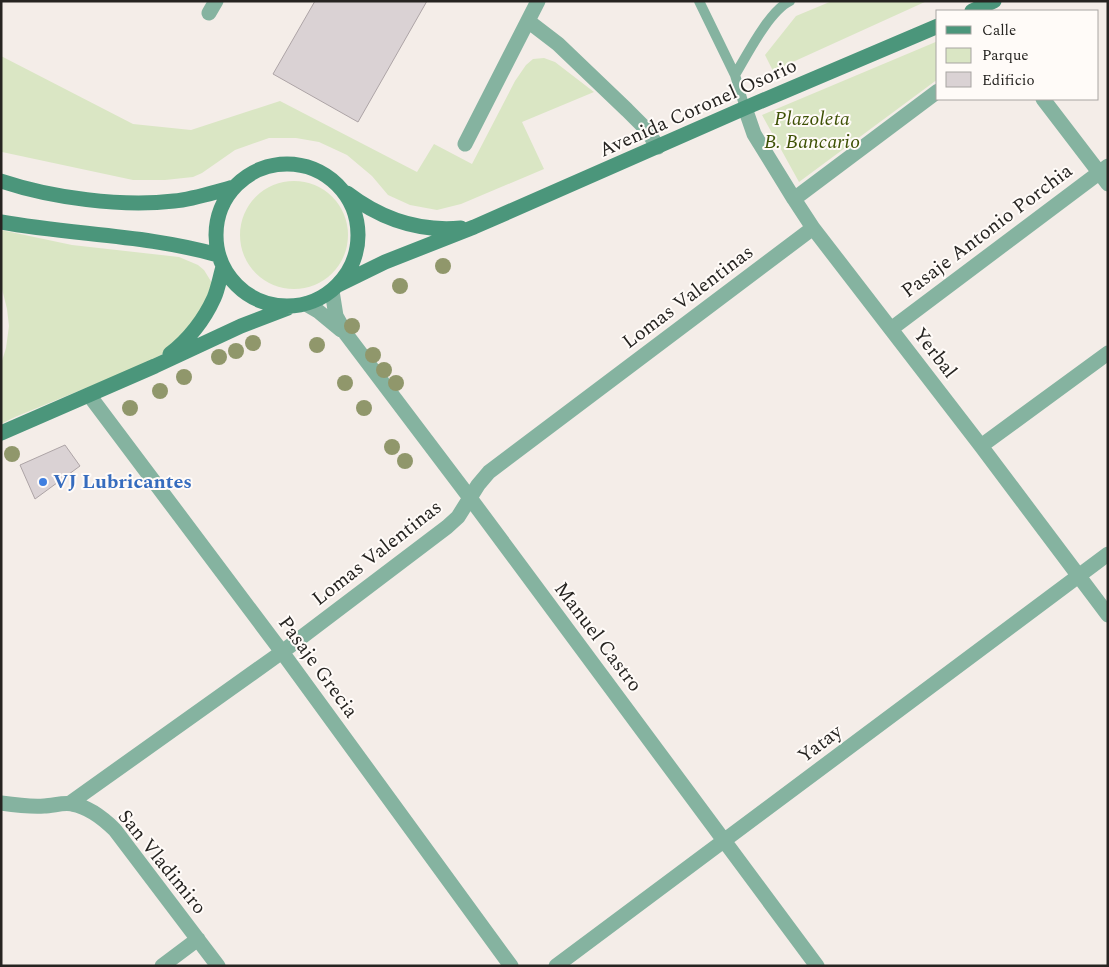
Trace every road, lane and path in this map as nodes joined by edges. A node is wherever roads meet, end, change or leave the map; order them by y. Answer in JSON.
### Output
{"nodes":[{"id":1,"x":538,"y":1,"type":"edge"},
{"id":2,"x":699,"y":1,"type":"edge"},
{"id":3,"x":790,"y":1,"type":"edge"},
{"id":4,"x":994,"y":1,"type":"edge"},
{"id":5,"x":977,"y":8,"type":"edge"},
{"id":6,"x":528,"y":21,"type":"junction"},
{"id":7,"x":936,"y":27,"type":"edge"},
{"id":8,"x":735,"y":75,"type":"junction"},
{"id":9,"x":936,"y":93,"type":"edge"},
{"id":10,"x":1044,"y":100,"type":"edge"},
{"id":11,"x":745,"y":108,"type":"junction"},
{"id":12,"x":465,"y":144,"type":"dead end"},
{"id":13,"x":658,"y":147,"type":"junction"},
{"id":14,"x":1105,"y":174,"type":"edge"},
{"id":15,"x":1,"y":181,"type":"edge"},
{"id":16,"x":339,"y":186,"type":"junction"},
{"id":17,"x":234,"y":187,"type":"junction"},
{"id":18,"x":794,"y":200,"type":"junction"},
{"id":19,"x":1,"y":222,"type":"edge"},
{"id":20,"x":474,"y":227,"type":"junction"},
{"id":21,"x":813,"y":228,"type":"junction"},
{"id":22,"x":220,"y":261,"type":"junction"},
{"id":23,"x":335,"y":288,"type":"junction"},
{"id":24,"x":300,"y":305,"type":"junction"},
{"id":25,"x":891,"y":329,"type":"junction"},
{"id":26,"x":346,"y":334,"type":"junction"},
{"id":27,"x":1108,"y":353,"type":"edge"},
{"id":28,"x":155,"y":366,"type":"junction"},
{"id":29,"x":89,"y":395,"type":"junction"},
{"id":30,"x":1,"y":433,"type":"edge"},
{"id":31,"x":981,"y":446,"type":"junction"},
{"id":32,"x":470,"y":498,"type":"junction"},
{"id":33,"x":1108,"y":554,"type":"edge"},
{"id":34,"x":1078,"y":575,"type":"junction"},
{"id":35,"x":1108,"y":615,"type":"edge"},
{"id":36,"x":282,"y":652,"type":"junction"},
{"id":37,"x":1,"y":803,"type":"edge"},
{"id":38,"x":70,"y":803,"type":"junction"},
{"id":39,"x":724,"y":840,"type":"junction"},
{"id":40,"x":198,"y":939,"type":"junction"},
{"id":41,"x":162,"y":966,"type":"edge"},
{"id":42,"x":218,"y":966,"type":"edge"},
{"id":43,"x":511,"y":966,"type":"edge"},
{"id":44,"x":556,"y":966,"type":"edge"},
{"id":45,"x":817,"y":966,"type":"edge"}],
"edges":[{"from":1,"to":6,"type":"street"},
{"from":2,"to":8,"type":"lane"},
{"from":3,"to":8,"type":"lane"},
{"from":4,"to":5,"type":"main road"},
{"from":6,"to":12,"type":"street"},
{"from":6,"to":13,"type":"street"},
{"from":7,"to":11,"type":"main road","name":"Avenida Coronel Osorio"},
{"from":8,"to":11,"type":"lane"},
{"from":9,"to":18,"type":"street"},
{"from":10,"to":14,"type":"street"},
{"from":11,"to":13,"type":"main road","name":"Avenida Coronel Osorio"},
{"from":11,"to":18,"type":"street","name":"Yerbal"},
{"from":13,"to":20,"type":"main road","name":"Avenida Coronel Osorio"},
{"from":14,"to":25,"type":"street","name":"Pasaje Antonio Porchia"},
{"from":15,"to":17,"type":"main road"},
{"from":16,"to":17,"type":"main road"},
{"from":16,"to":20,"type":"main road","name":"Avenida Coronel Osorio"},
{"from":16,"to":23,"type":"main road"},
{"from":17,"to":22,"type":"main road"},
{"from":18,"to":21,"type":"street","name":"Yerbal"},
{"from":19,"to":22,"type":"main road"},
{"from":20,"to":23,"type":"main road","name":"Avenida Coronel Osorio"},
{"from":21,"to":25,"type":"street","name":"Yerbal"},
{"from":21,"to":32,"type":"street","name":"Lomas Valentinas"},
{"from":22,"to":24,"type":"main road"},
{"from":22,"to":28,"type":"main road"},
{"from":23,"to":24,"type":"main road"},
{"from":23,"to":26,"type":"street","name":"Manuel Castro"},
{"from":24,"to":26,"type":"street","name":"Manuel Castro"},
{"from":24,"to":28,"type":"main road"},
{"from":25,"to":31,"type":"street","name":"Yerbal"},
{"from":26,"to":32,"type":"street","name":"Manuel Castro"},
{"from":27,"to":31,"type":"street"},
{"from":28,"to":29,"type":"main road"},
{"from":29,"to":30,"type":"main road"},
{"from":29,"to":36,"type":"street","name":"Pasaje Grecia"},
{"from":31,"to":34,"type":"street","name":"Yerbal"},
{"from":32,"to":36,"type":"street","name":"Lomas Valentinas"},
{"from":32,"to":39,"type":"street","name":"Manuel Castro"},
{"from":33,"to":34,"type":"street","name":"Yatay"},
{"from":34,"to":35,"type":"street","name":"Yerbal"},
{"from":34,"to":39,"type":"street","name":"Yatay"},
{"from":36,"to":38,"type":"street","name":"Lomas Valentinas"},
{"from":36,"to":43,"type":"street","name":"Pasaje Grecia"},
{"from":37,"to":38,"type":"street","name":"San Vladimiro"},
{"from":38,"to":40,"type":"street","name":"San Vladimiro"},
{"from":39,"to":44,"type":"street","name":"Yatay"},
{"from":39,"to":45,"type":"street","name":"Manuel Castro"},
{"from":40,"to":41,"type":"street"},
{"from":40,"to":42,"type":"street","name":"San Vladimiro"}]}
